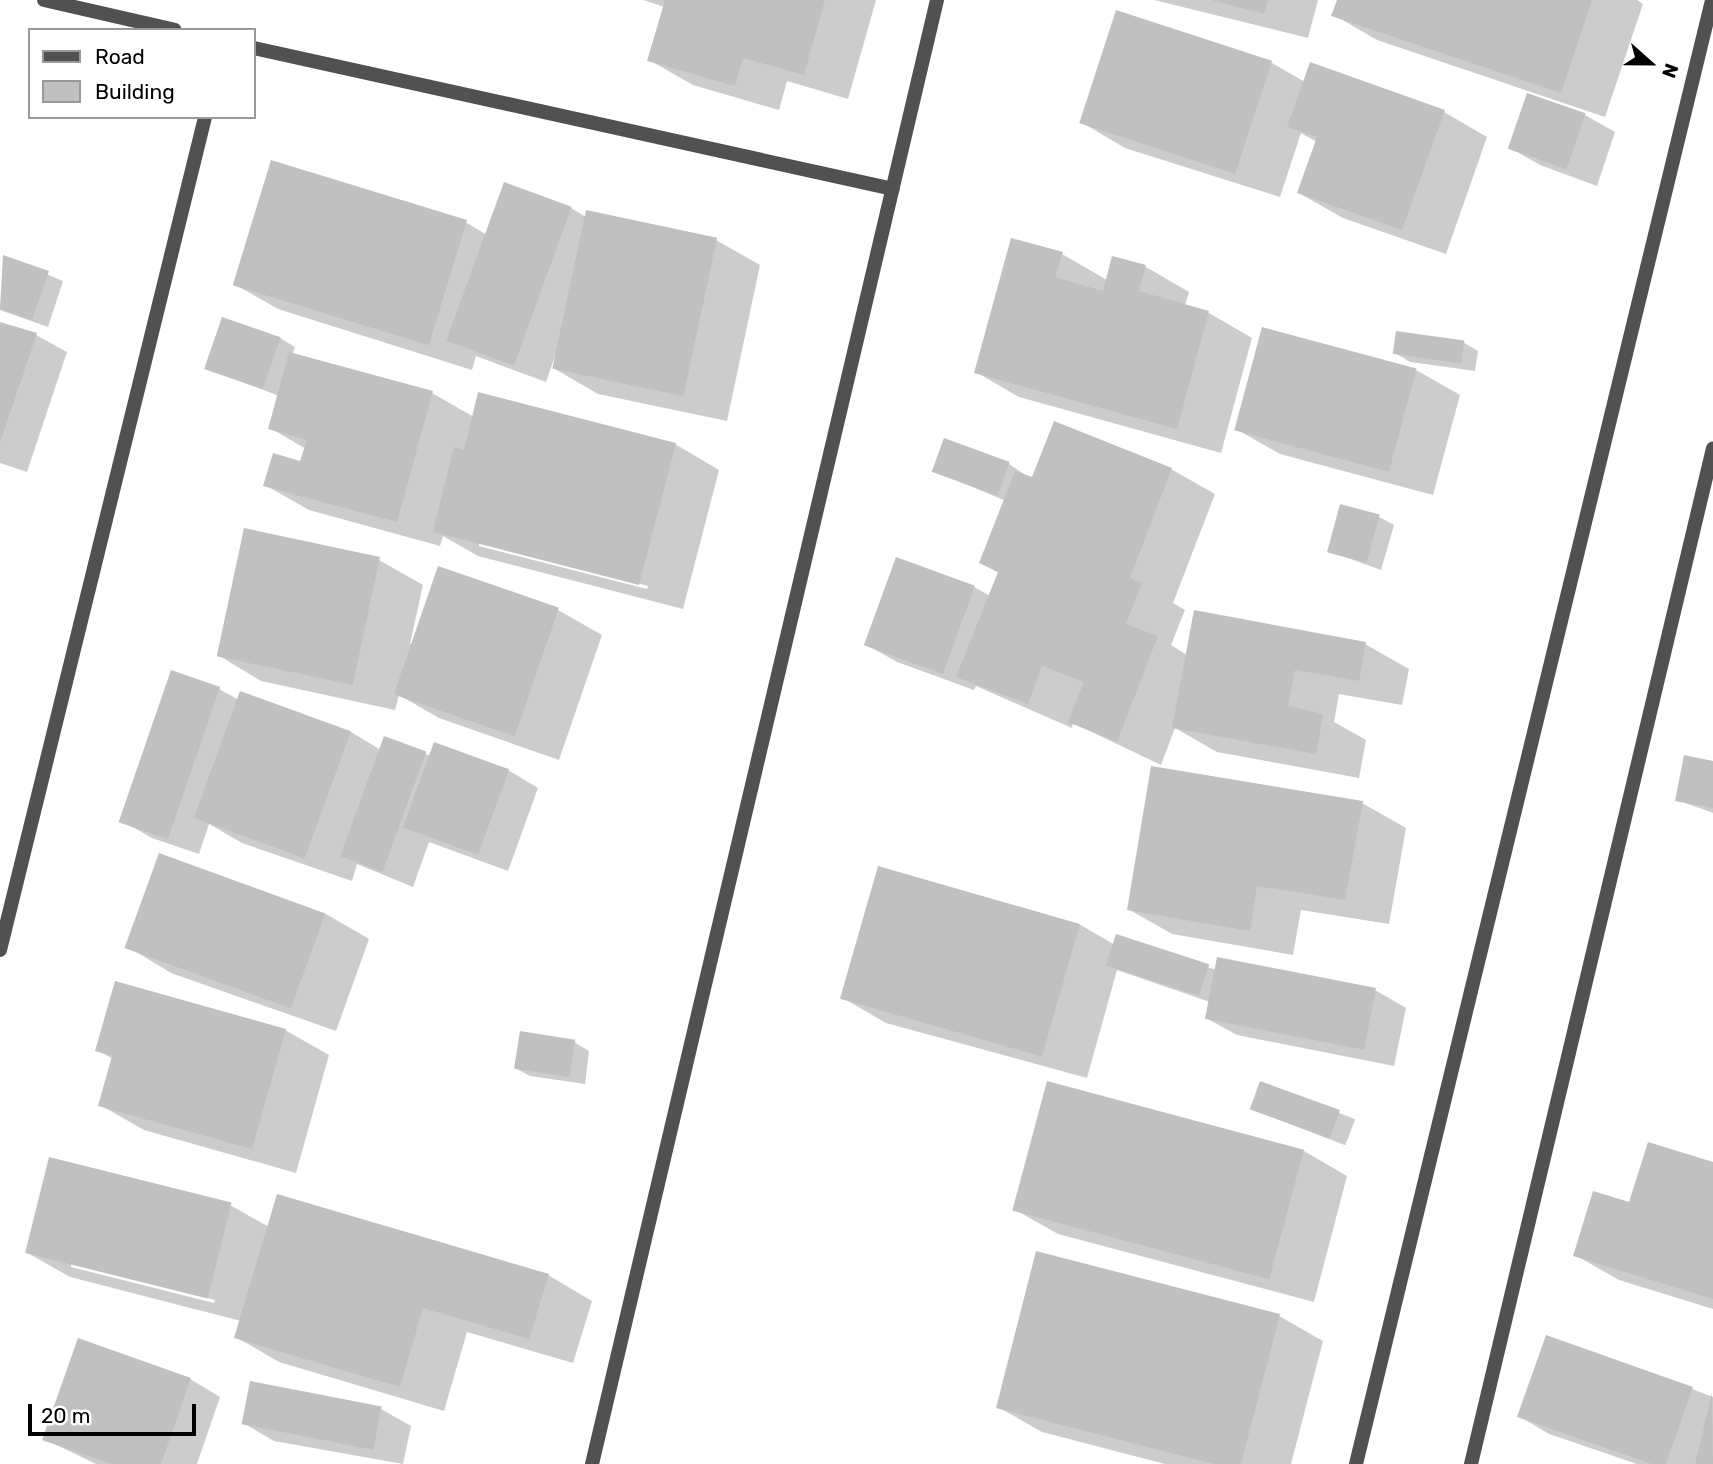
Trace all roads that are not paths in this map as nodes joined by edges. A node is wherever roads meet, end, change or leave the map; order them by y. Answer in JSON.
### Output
{"nodes":[{"id":1,"x":44,"y":0,"type":"edge"},
{"id":2,"x":937,"y":0,"type":"edge"},
{"id":3,"x":1712,"y":0,"type":"edge"},
{"id":4,"x":166,"y":28,"type":"edge"},
{"id":5,"x":256,"y":48,"type":"edge"},
{"id":6,"x":205,"y":119,"type":"edge"},
{"id":7,"x":893,"y":188,"type":"junction"},
{"id":8,"x":1713,"y":448,"type":"edge"},
{"id":9,"x":0,"y":950,"type":"edge"},
{"id":10,"x":592,"y":1464,"type":"edge"},
{"id":11,"x":1356,"y":1464,"type":"edge"},
{"id":12,"x":1471,"y":1464,"type":"edge"}],
"edges":[{"from":1,"to":4,"type":"street"},
{"from":2,"to":7,"type":"street"},
{"from":3,"to":11,"type":"street"},
{"from":5,"to":7,"type":"street"},
{"from":6,"to":9,"type":"street"},
{"from":7,"to":10,"type":"street"},
{"from":8,"to":12,"type":"street"}]}
